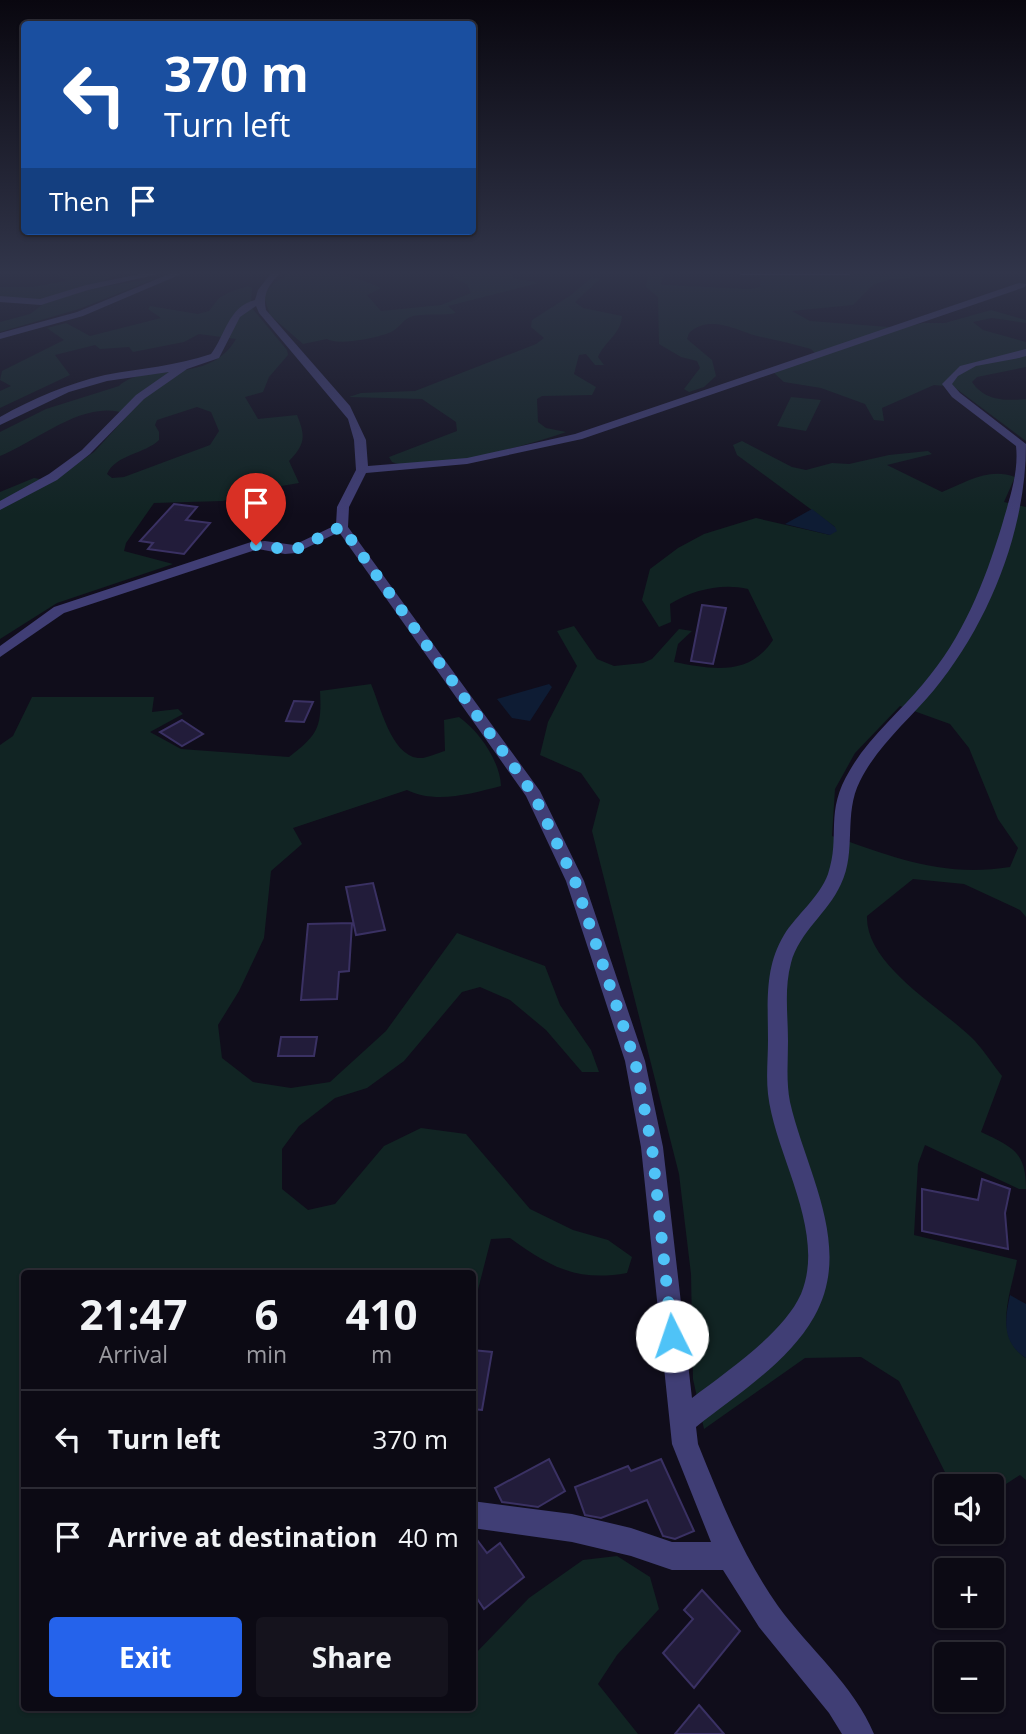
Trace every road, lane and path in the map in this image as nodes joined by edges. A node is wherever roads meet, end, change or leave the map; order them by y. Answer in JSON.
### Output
{"nodes":[{"id":1,"x":217,"y":353,"type":"edge"},
{"id":2,"x":295,"y":353,"type":"edge"},
{"id":3,"x":821,"y":353,"type":"edge"},
{"id":4,"x":1022,"y":353,"type":"edge"},
{"id":5,"x":183,"y":367,"type":"junction"},
{"id":6,"x":0,"y":422,"type":"edge"},
{"id":7,"x":362,"y":470,"type":"junction"},
{"id":8,"x":0,"y":506,"type":"edge"},
{"id":9,"x":342,"y":527,"type":"junction"},
{"id":10,"x":0,"y":653,"type":"edge"},
{"id":11,"x":682,"y":1422,"type":"junction"},
{"id":12,"x":476,"y":1515,"type":"edge"},
{"id":13,"x":730,"y":1556,"type":"junction"},
{"id":14,"x":859,"y":1734,"type":"edge"}],
"edges":[{"from":1,"to":5,"type":"street"},
{"from":2,"to":7,"type":"street"},
{"from":3,"to":7,"type":"street"},
{"from":4,"to":11,"type":"street"},
{"from":5,"to":6,"type":"street"},
{"from":5,"to":8,"type":"street"},
{"from":7,"to":9,"type":"street"},
{"from":9,"to":10,"type":"street"},
{"from":9,"to":11,"type":"street"},
{"from":11,"to":13,"type":"street"},
{"from":12,"to":13,"type":"street"},
{"from":13,"to":14,"type":"street"}]}
